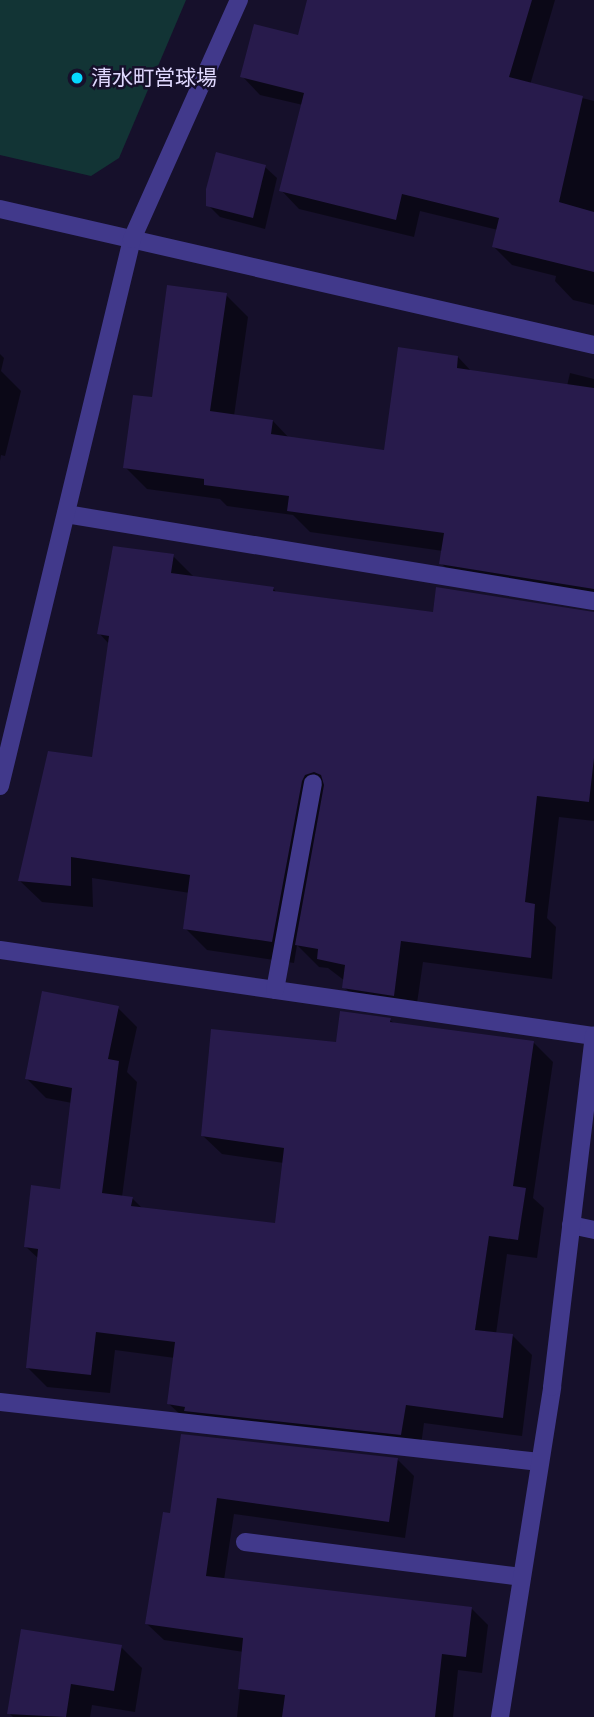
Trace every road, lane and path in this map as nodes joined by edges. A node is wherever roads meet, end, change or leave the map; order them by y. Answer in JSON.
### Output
{"nodes":[{"id":1,"x":239,"y":0,"type":"edge"},
{"id":2,"x":0,"y":209,"type":"edge"},
{"id":3,"x":132,"y":239,"type":"junction"},
{"id":4,"x":594,"y":345,"type":"edge"},
{"id":5,"x":66,"y":514,"type":"junction"},
{"id":6,"x":594,"y":601,"type":"edge"},
{"id":7,"x":313,"y":783,"type":"dead end"},
{"id":8,"x":0,"y":786,"type":"edge"},
{"id":9,"x":0,"y":950,"type":"edge"},
{"id":10,"x":275,"y":990,"type":"junction"},
{"id":11,"x":594,"y":1036,"type":"edge"},
{"id":12,"x":571,"y":1225,"type":"junction"},
{"id":13,"x":594,"y":1230,"type":"edge"},
{"id":14,"x":0,"y":1402,"type":"edge"},
{"id":15,"x":540,"y":1462,"type":"junction"},
{"id":16,"x":245,"y":1542,"type":"dead end"},
{"id":17,"x":522,"y":1577,"type":"junction"},
{"id":18,"x":500,"y":1717,"type":"edge"}],
"edges":[{"from":1,"to":3,"type":"street"},
{"from":2,"to":3,"type":"street"},
{"from":3,"to":4,"type":"street"},
{"from":3,"to":5,"type":"street"},
{"from":5,"to":6,"type":"street"},
{"from":5,"to":8,"type":"street"},
{"from":7,"to":10,"type":"street"},
{"from":9,"to":10,"type":"street"},
{"from":10,"to":11,"type":"street"},
{"from":11,"to":12,"type":"street"},
{"from":12,"to":13,"type":"street"},
{"from":12,"to":15,"type":"street"},
{"from":14,"to":15,"type":"street"},
{"from":15,"to":17,"type":"street"},
{"from":16,"to":17,"type":"street"},
{"from":17,"to":18,"type":"street"}]}
